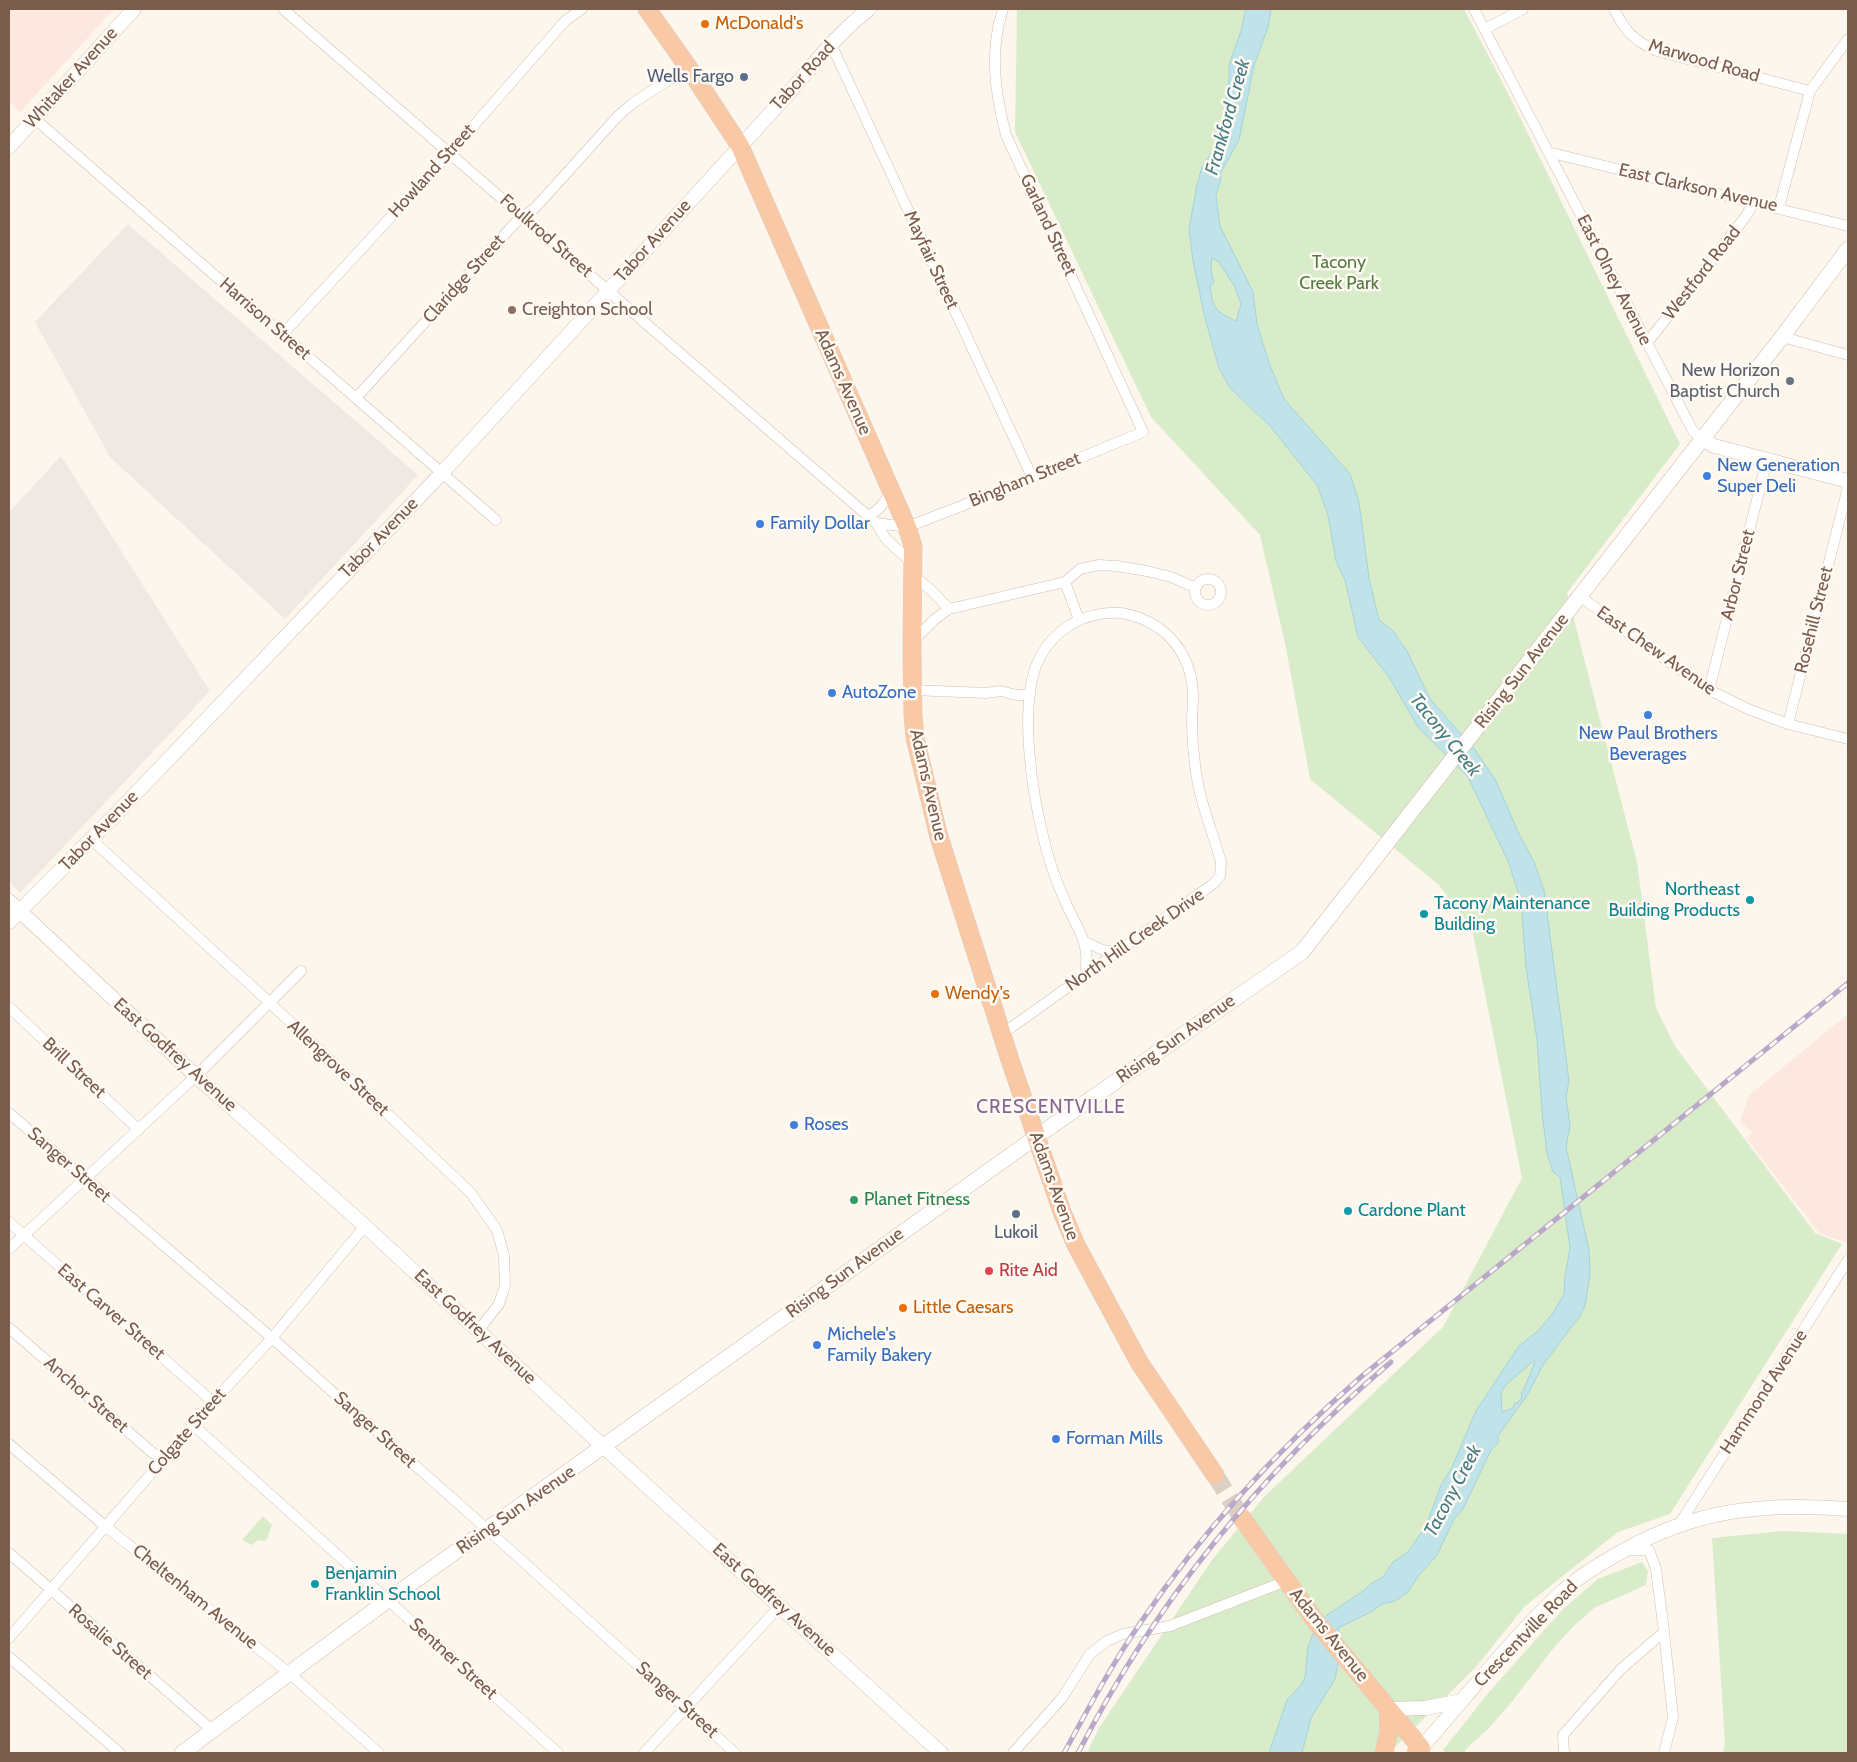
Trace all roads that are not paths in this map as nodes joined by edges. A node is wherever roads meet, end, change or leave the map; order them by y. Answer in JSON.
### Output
{"nodes":[{"id":1,"x":134,"y":9,"type":"edge"},
{"id":2,"x":283,"y":9,"type":"edge"},
{"id":3,"x":582,"y":9,"type":"edge"},
{"id":4,"x":647,"y":9,"type":"edge"},
{"id":5,"x":869,"y":9,"type":"edge"},
{"id":6,"x":1002,"y":9,"type":"edge"},
{"id":7,"x":1474,"y":9,"type":"edge"},
{"id":8,"x":1523,"y":9,"type":"edge"},
{"id":9,"x":1614,"y":9,"type":"edge"},
{"id":10,"x":1485,"y":29,"type":"junction"},
{"id":11,"x":1848,"y":39,"type":"edge"},
{"id":12,"x":831,"y":44,"type":"junction"},
{"id":13,"x":688,"y":67,"type":"junction"},
{"id":14,"x":1810,"y":91,"type":"junction"},
{"id":15,"x":34,"y":118,"type":"junction"},
{"id":16,"x":740,"y":146,"type":"junction"},
{"id":17,"x":9,"y":147,"type":"edge"},
{"id":18,"x":450,"y":152,"type":"junction"},
{"id":19,"x":1548,"y":152,"type":"junction"},
{"id":20,"x":1754,"y":202,"type":"junction"},
{"id":21,"x":1779,"y":207,"type":"junction"},
{"id":22,"x":525,"y":216,"type":"junction"},
{"id":23,"x":1848,"y":226,"type":"edge"},
{"id":24,"x":1848,"y":249,"type":"edge"},
{"id":25,"x":608,"y":290,"type":"junction"},
{"id":26,"x":283,"y":334,"type":"junction"},
{"id":27,"x":1782,"y":337,"type":"junction"},
{"id":28,"x":1647,"y":343,"type":"junction"},
{"id":29,"x":1848,"y":355,"type":"edge"},
{"id":30,"x":356,"y":398,"type":"junction"},
{"id":31,"x":1143,"y":432,"type":"joint"},
{"id":32,"x":1702,"y":439,"type":"junction"},
{"id":33,"x":1768,"y":460,"type":"junction"},
{"id":34,"x":442,"y":472,"type":"junction"},
{"id":35,"x":1032,"y":477,"type":"junction"},
{"id":36,"x":1848,"y":481,"type":"edge"},
{"id":37,"x":1848,"y":487,"type":"edge"},
{"id":38,"x":891,"y":491,"type":"junction"},
{"id":39,"x":872,"y":519,"type":"junction"},
{"id":40,"x":496,"y":520,"type":"dead end"},
{"id":41,"x":907,"y":527,"type":"junction"},
{"id":42,"x":912,"y":569,"type":"junction"},
{"id":43,"x":1065,"y":582,"type":"junction"},
{"id":44,"x":1196,"y":588,"type":"dead end"},
{"id":45,"x":1580,"y":596,"type":"junction"},
{"id":46,"x":949,"y":609,"type":"junction"},
{"id":47,"x":1079,"y":620,"type":"junction"},
{"id":48,"x":912,"y":642,"type":"junction"},
{"id":49,"x":912,"y":690,"type":"junction"},
{"id":50,"x":1709,"y":690,"type":"junction"},
{"id":51,"x":1030,"y":695,"type":"junction"},
{"id":52,"x":1788,"y":724,"type":"junction"},
{"id":53,"x":1848,"y":739,"type":"edge"},
{"id":54,"x":90,"y":838,"type":"junction"},
{"id":55,"x":9,"y":901,"type":"edge"},
{"id":56,"x":19,"y":913,"type":"junction"},
{"id":57,"x":9,"y":922,"type":"edge"},
{"id":58,"x":1085,"y":942,"type":"junction"},
{"id":59,"x":1116,"y":952,"type":"junction"},
{"id":60,"x":301,"y":971,"type":"dead end"},
{"id":61,"x":1085,"y":975,"type":"junction"},
{"id":62,"x":269,"y":1002,"type":"junction"},
{"id":63,"x":9,"y":1007,"type":"edge"},
{"id":64,"x":1002,"y":1034,"type":"junction"},
{"id":65,"x":196,"y":1076,"type":"junction"},
{"id":66,"x":9,"y":1113,"type":"edge"},
{"id":67,"x":139,"y":1130,"type":"junction"},
{"id":68,"x":1036,"y":1137,"type":"junction"},
{"id":69,"x":84,"y":1178,"type":"junction"},
{"id":70,"x":9,"y":1222,"type":"edge"},
{"id":71,"x":365,"y":1226,"type":"junction"},
{"id":72,"x":24,"y":1235,"type":"junction"},
{"id":73,"x":9,"y":1249,"type":"edge"},
{"id":74,"x":1848,"y":1260,"type":"edge"},
{"id":75,"x":9,"y":1328,"type":"edge"},
{"id":76,"x":478,"y":1331,"type":"junction"},
{"id":77,"x":272,"y":1338,"type":"junction"},
{"id":78,"x":213,"y":1402,"type":"junction"},
{"id":79,"x":193,"y":1425,"type":"junction"},
{"id":80,"x":9,"y":1444,"type":"edge"},
{"id":81,"x":604,"y":1447,"type":"junction"},
{"id":82,"x":162,"y":1461,"type":"junction"},
{"id":83,"x":1215,"y":1475,"type":"tunnel mouth"},
{"id":84,"x":1848,"y":1509,"type":"edge"},
{"id":85,"x":1242,"y":1518,"type":"tunnel mouth"},
{"id":86,"x":1680,"y":1524,"type":"junction"},
{"id":87,"x":105,"y":1526,"type":"junction"},
{"id":88,"x":488,"y":1530,"type":"junction"},
{"id":89,"x":1623,"y":1550,"type":"junction"},
{"id":90,"x":9,"y":1553,"type":"edge"},
{"id":91,"x":1286,"y":1581,"type":"junction"},
{"id":92,"x":50,"y":1589,"type":"junction"},
{"id":93,"x":388,"y":1600,"type":"junction"},
{"id":94,"x":780,"y":1606,"type":"junction"},
{"id":95,"x":1664,"y":1632,"type":"junction"},
{"id":96,"x":9,"y":1638,"type":"edge"},
{"id":97,"x":9,"y":1657,"type":"edge"},
{"id":98,"x":289,"y":1673,"type":"junction"},
{"id":99,"x":1462,"y":1701,"type":"junction"},
{"id":100,"x":686,"y":1708,"type":"junction"},
{"id":101,"x":1388,"y":1709,"type":"junction"},
{"id":102,"x":212,"y":1730,"type":"junction"},
{"id":103,"x":1418,"y":1750,"type":"edge"},
{"id":104,"x":120,"y":1753,"type":"edge"},
{"id":105,"x":182,"y":1753,"type":"edge"},
{"id":106,"x":379,"y":1753,"type":"edge"},
{"id":107,"x":558,"y":1753,"type":"edge"},
{"id":108,"x":644,"y":1753,"type":"edge"},
{"id":109,"x":735,"y":1753,"type":"edge"},
{"id":110,"x":940,"y":1753,"type":"edge"},
{"id":111,"x":1013,"y":1753,"type":"edge"},
{"id":112,"x":1384,"y":1753,"type":"edge"},
{"id":113,"x":1564,"y":1753,"type":"edge"},
{"id":114,"x":1664,"y":1753,"type":"edge"}],
"edges":[{"from":1,"to":15,"type":"street","name":"Whitaker Avenue"},
{"from":2,"to":18,"type":"street","name":"Foulkrod Street"},
{"from":3,"to":18,"type":"street","name":"Howland Street"},
{"from":4,"to":13,"type":"highway","name":"Adams Avenue"},
{"from":5,"to":12,"type":"street","name":"Tabor Road"},
{"from":6,"to":31,"type":"street","name":"Garland Street"},
{"from":7,"to":10,"type":"street","name":"East Olney Avenue"},
{"from":8,"to":10,"type":"street"},
{"from":9,"to":14,"type":"street","name":"Marwood Road"},
{"from":10,"to":19,"type":"street","name":"East Olney Avenue"},
{"from":11,"to":14,"type":"street"},
{"from":12,"to":16,"type":"street","name":"Tabor Road"},
{"from":12,"to":35,"type":"street","name":"Mayfair Street"},
{"from":13,"to":16,"type":"highway","name":"Adams Avenue"},
{"from":13,"to":22,"type":"street","name":"Claridge Street"},
{"from":14,"to":21,"type":"street"},
{"from":15,"to":17,"type":"street","name":"Whitaker Avenue"},
{"from":15,"to":26,"type":"street","name":"Harrison Street"},
{"from":16,"to":25,"type":"street","name":"Tabor Avenue"},
{"from":16,"to":38,"type":"highway","name":"Adams Avenue"},
{"from":18,"to":22,"type":"street","name":"Foulkrod Street"},
{"from":18,"to":26,"type":"street","name":"Howland Street"},
{"from":19,"to":20,"type":"street","name":"East Clarkson Avenue"},
{"from":19,"to":28,"type":"street","name":"East Olney Avenue"},
{"from":20,"to":21,"type":"street","name":"East Clarkson Avenue"},
{"from":20,"to":28,"type":"street","name":"Westford Road"},
{"from":21,"to":23,"type":"street","name":"East Clarkson Avenue"},
{"from":22,"to":25,"type":"street","name":"Foulkrod Street"},
{"from":22,"to":30,"type":"street","name":"Claridge Street"},
{"from":24,"to":27,"type":"main road","name":"Rising Sun Avenue"},
{"from":25,"to":34,"type":"street","name":"Tabor Avenue"},
{"from":25,"to":39,"type":"street","name":"Foulkrod Street"},
{"from":26,"to":30,"type":"street","name":"Harrison Street"},
{"from":27,"to":29,"type":"street"},
{"from":27,"to":32,"type":"main road","name":"Rising Sun Avenue"},
{"from":28,"to":32,"type":"street","name":"East Olney Avenue"},
{"from":30,"to":34,"type":"street","name":"Harrison Street"},
{"from":31,"to":35,"type":"street","name":"Bingham Street"},
{"from":32,"to":33,"type":"street","name":"East Olney Avenue"},
{"from":32,"to":45,"type":"main road","name":"Rising Sun Avenue"},
{"from":33,"to":36,"type":"street","name":"East Olney Avenue"},
{"from":33,"to":50,"type":"street","name":"Arbor Street"},
{"from":34,"to":40,"type":"street","name":"Harrison Street"},
{"from":34,"to":54,"type":"street","name":"Tabor Avenue"},
{"from":35,"to":41,"type":"street","name":"Bingham Street"},
{"from":37,"to":52,"type":"street","name":"Rosehill Street"},
{"from":38,"to":39,"type":"street"},
{"from":38,"to":41,"type":"highway","name":"Adams Avenue"},
{"from":39,"to":41,"type":"street"},
{"from":39,"to":42,"type":"street","name":"Foulkrod Street"},
{"from":41,"to":42,"type":"highway","name":"Adams Avenue"},
{"from":42,"to":46,"type":"street","name":"Foulkrod Street"},
{"from":42,"to":48,"type":"highway","name":"Adams Avenue"},
{"from":43,"to":44,"type":"street"},
{"from":43,"to":46,"type":"street"},
{"from":43,"to":47,"type":"street"},
{"from":45,"to":50,"type":"street","name":"East Chew Avenue"},
{"from":45,"to":68,"type":"main road","name":"Rising Sun Avenue"},
{"from":46,"to":48,"type":"street"},
{"from":47,"to":51,"type":"street","name":"North Hill Creek Drive"},
{"from":47,"to":59,"type":"street","name":"North Hill Creek Drive"},
{"from":48,"to":49,"type":"highway","name":"Adams Avenue"},
{"from":49,"to":51,"type":"street"},
{"from":49,"to":64,"type":"highway","name":"Adams Avenue"},
{"from":50,"to":52,"type":"street","name":"East Chew Avenue"},
{"from":51,"to":58,"type":"street","name":"North Hill Creek Drive"},
{"from":52,"to":53,"type":"street","name":"East Chew Avenue"},
{"from":54,"to":56,"type":"street","name":"Tabor Avenue"},
{"from":54,"to":62,"type":"street","name":"Allengrove Street"},
{"from":55,"to":56,"type":"street","name":"East Godfrey Avenue"},
{"from":56,"to":57,"type":"street","name":"Tabor Avenue"},
{"from":56,"to":65,"type":"street","name":"East Godfrey Avenue"},
{"from":58,"to":59,"type":"street"},
{"from":58,"to":61,"type":"street"},
{"from":59,"to":61,"type":"street","name":"North Hill Creek Drive"},
{"from":60,"to":62,"type":"street"},
{"from":61,"to":64,"type":"street","name":"North Hill Creek Drive"},
{"from":62,"to":65,"type":"street"},
{"from":62,"to":76,"type":"street","name":"Allengrove Street"},
{"from":63,"to":67,"type":"street","name":"Brill Street"},
{"from":64,"to":68,"type":"highway","name":"Adams Avenue"},
{"from":65,"to":67,"type":"street"},
{"from":65,"to":71,"type":"street","name":"East Godfrey Avenue"},
{"from":66,"to":69,"type":"street","name":"Sanger Street"},
{"from":67,"to":69,"type":"street"},
{"from":68,"to":81,"type":"main road","name":"Rising Sun Avenue"},
{"from":68,"to":83,"type":"highway","name":"Adams Avenue"},
{"from":69,"to":72,"type":"street"},
{"from":69,"to":77,"type":"street","name":"Sanger Street"},
{"from":70,"to":72,"type":"street","name":"East Carver Street"},
{"from":71,"to":76,"type":"street","name":"East Godfrey Avenue"},
{"from":71,"to":77,"type":"street","name":"Colgate Street"},
{"from":72,"to":73,"type":"street"},
{"from":72,"to":78,"type":"street","name":"East Carver Street"},
{"from":74,"to":86,"type":"street","name":"Hammond Avenue"},
{"from":75,"to":82,"type":"street","name":"Anchor Street"},
{"from":76,"to":81,"type":"street","name":"East Godfrey Avenue"},
{"from":77,"to":78,"type":"street","name":"Colgate Street"},
{"from":77,"to":88,"type":"street","name":"Sanger Street"},
{"from":78,"to":79,"type":"street","name":"Colgate Street"},
{"from":79,"to":82,"type":"street","name":"Colgate Street"},
{"from":79,"to":93,"type":"street","name":"Sentner Street"},
{"from":80,"to":87,"type":"street","name":"Cheltenham Avenue"},
{"from":81,"to":88,"type":"main road","name":"Rising Sun Avenue"},
{"from":81,"to":94,"type":"street","name":"East Godfrey Avenue"},
{"from":82,"to":87,"type":"street","name":"Colgate Street"},
{"from":84,"to":86,"type":"street","name":"Crescentville Road"},
{"from":85,"to":91,"type":"highway","name":"Adams Avenue"},
{"from":86,"to":89,"type":"street","name":"Crescentville Road"},
{"from":87,"to":92,"type":"street","name":"Colgate Street"},
{"from":87,"to":98,"type":"street","name":"Cheltenham Avenue"},
{"from":88,"to":93,"type":"main road","name":"Rising Sun Avenue"},
{"from":88,"to":100,"type":"street","name":"Sanger Street"},
{"from":89,"to":95,"type":"street"},
{"from":89,"to":99,"type":"street","name":"Crescentville Road"},
{"from":90,"to":92,"type":"street","name":"Rosalie Street"},
{"from":91,"to":101,"type":"highway","name":"Adams Avenue"},
{"from":91,"to":111,"type":"street"},
{"from":92,"to":96,"type":"street","name":"Colgate Street"},
{"from":92,"to":102,"type":"street","name":"Rosalie Street"},
{"from":93,"to":98,"type":"main road","name":"Rising Sun Avenue"},
{"from":93,"to":107,"type":"street","name":"Sentner Street"},
{"from":94,"to":100,"type":"street"},
{"from":94,"to":110,"type":"street","name":"East Godfrey Avenue"},
{"from":95,"to":113,"type":"street"},
{"from":95,"to":114,"type":"street"},
{"from":97,"to":104,"type":"street"},
{"from":98,"to":102,"type":"main road","name":"Rising Sun Avenue"},
{"from":98,"to":106,"type":"street","name":"Cheltenham Avenue"},
{"from":99,"to":101,"type":"street"},
{"from":99,"to":103,"type":"street","name":"Crescentville Road"},
{"from":100,"to":108,"type":"street"},
{"from":100,"to":109,"type":"street","name":"Sanger Street"},
{"from":101,"to":103,"type":"highway","name":"Adams Avenue"},
{"from":101,"to":112,"type":"highway"},
{"from":102,"to":105,"type":"main road","name":"Rising Sun Avenue"}]}
